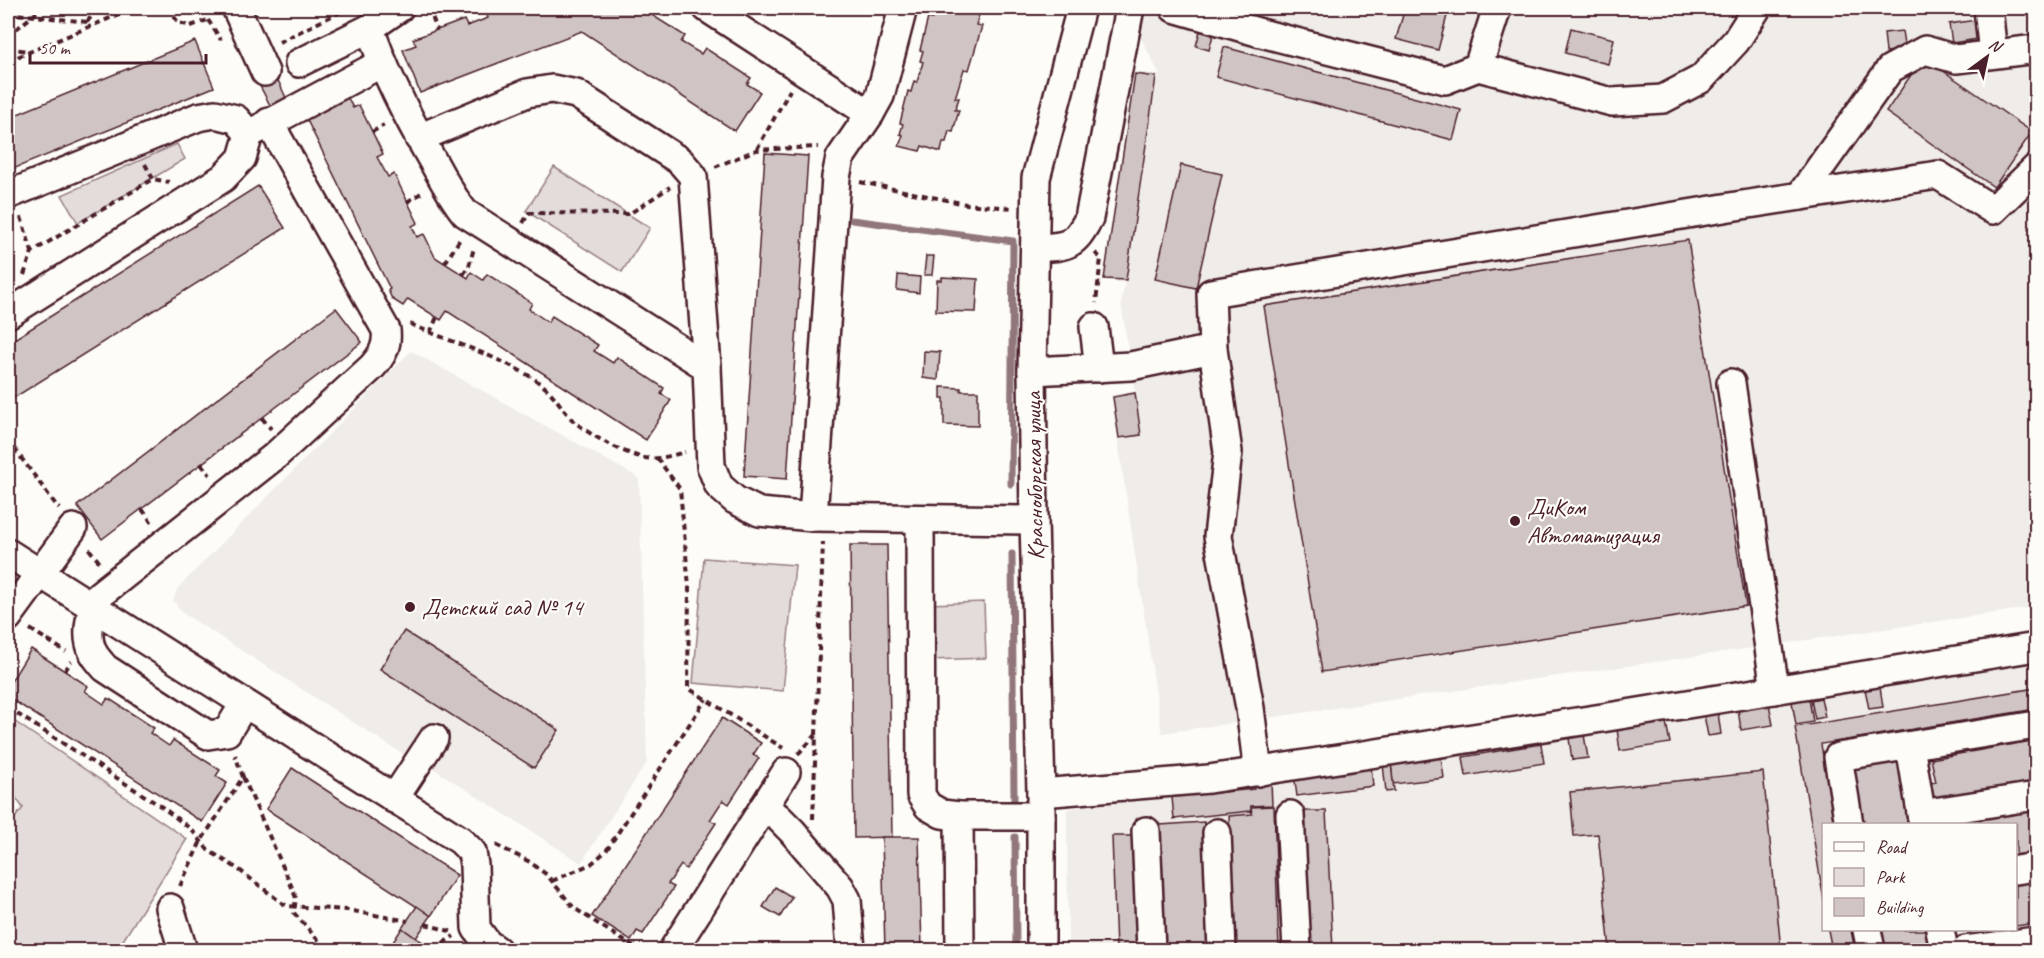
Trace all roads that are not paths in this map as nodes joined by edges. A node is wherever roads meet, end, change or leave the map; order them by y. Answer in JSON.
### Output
{"nodes":[{"id":1,"x":399,"y":8,"type":"edge"},
{"id":2,"x":707,"y":8,"type":"edge"},
{"id":3,"x":903,"y":8,"type":"edge"},
{"id":4,"x":1081,"y":8,"type":"edge"},
{"id":5,"x":1130,"y":8,"type":"edge"},
{"id":6,"x":1174,"y":8,"type":"edge"},
{"id":7,"x":1497,"y":8,"type":"edge"},
{"id":8,"x":1757,"y":8,"type":"edge"},
{"id":9,"x":1988,"y":8,"type":"edge"},
{"id":10,"x":229,"y":11,"type":"edge"},
{"id":11,"x":370,"y":28,"type":"junction"},
{"id":12,"x":2037,"y":49,"type":"edge"},
{"id":13,"x":1993,"y":54,"type":"junction"},
{"id":14,"x":299,"y":63,"type":"dead end"},
{"id":15,"x":382,"y":63,"type":"junction"},
{"id":16,"x":1478,"y":67,"type":"junction"},
{"id":17,"x":264,"y":72,"type":"dead end"},
{"id":18,"x":870,"y":114,"type":"junction"},
{"id":19,"x":259,"y":128,"type":"junction"},
{"id":20,"x":419,"y":138,"type":"junction"},
{"id":21,"x":2037,"y":168,"type":"edge"},
{"id":22,"x":1800,"y":196,"type":"junction"},
{"id":23,"x":13,"y":204,"type":"edge"},
{"id":24,"x":1035,"y":248,"type":"junction"},
{"id":25,"x":9,"y":313,"type":"edge"},
{"id":26,"x":1094,"y":327,"type":"road end"},
{"id":27,"x":1213,"y":349,"type":"junction"},
{"id":28,"x":707,"y":367,"type":"junction"},
{"id":29,"x":1098,"y":368,"type":"junction"},
{"id":30,"x":1032,"y":371,"type":"junction"},
{"id":31,"x":1731,"y":383,"type":"dead end"},
{"id":32,"x":819,"y":517,"type":"junction"},
{"id":33,"x":920,"y":519,"type":"junction"},
{"id":34,"x":1034,"y":520,"type":"junction"},
{"id":35,"x":73,"y":528,"type":"dead end"},
{"id":36,"x":8,"y":553,"type":"edge"},
{"id":37,"x":40,"y":574,"type":"junction"},
{"id":38,"x":93,"y":608,"type":"junction"},
{"id":39,"x":8,"y":617,"type":"edge"},
{"id":40,"x":2037,"y":647,"type":"edge"},
{"id":41,"x":1775,"y":690,"type":"junction"},
{"id":42,"x":244,"y":704,"type":"junction"},
{"id":43,"x":2037,"y":725,"type":"edge"},
{"id":44,"x":434,"y":738,"type":"dead end"},
{"id":45,"x":1910,"y":746,"type":"junction"},
{"id":46,"x":792,"y":762,"type":"road end"},
{"id":47,"x":1258,"y":772,"type":"junction"},
{"id":48,"x":2037,"y":796,"type":"edge"},
{"id":49,"x":394,"y":799,"type":"junction"},
{"id":50,"x":1041,"y":805,"type":"junction"},
{"id":51,"x":763,"y":808,"type":"junction"},
{"id":52,"x":1290,"y":815,"type":"dead end"},
{"id":53,"x":959,"y":816,"type":"junction"},
{"id":54,"x":1922,"y":819,"type":"edge"},
{"id":55,"x":1849,"y":823,"type":"edge"},
{"id":56,"x":1146,"y":831,"type":"dead end"},
{"id":57,"x":1217,"y":833,"type":"dead end"},
{"id":58,"x":2037,"y":867,"type":"edge"},
{"id":59,"x":2017,"y":870,"type":"edge"},
{"id":60,"x":170,"y":908,"type":"dead end"},
{"id":61,"x":1867,"y":931,"type":"edge"},
{"id":62,"x":1940,"y":931,"type":"edge"},
{"id":63,"x":2037,"y":941,"type":"edge"},
{"id":64,"x":183,"y":950,"type":"edge"},
{"id":65,"x":497,"y":951,"type":"edge"},
{"id":66,"x":673,"y":951,"type":"edge"},
{"id":67,"x":851,"y":951,"type":"edge"},
{"id":68,"x":960,"y":951,"type":"edge"},
{"id":69,"x":1041,"y":951,"type":"edge"},
{"id":70,"x":1151,"y":951,"type":"edge"},
{"id":71,"x":1222,"y":951,"type":"edge"},
{"id":72,"x":1297,"y":951,"type":"edge"},
{"id":73,"x":1870,"y":951,"type":"edge"},
{"id":74,"x":1944,"y":951,"type":"edge"},
{"id":75,"x":1965,"y":951,"type":"edge"}],
"edges":[{"from":1,"to":11,"type":"street"},
{"from":2,"to":18,"type":"street"},
{"from":3,"to":18,"type":"street"},
{"from":4,"to":24,"type":"street","name":"Красноборская улица"},
{"from":5,"to":24,"type":"street"},
{"from":6,"to":16,"type":"street"},
{"from":7,"to":16,"type":"street"},
{"from":8,"to":16,"type":"street"},
{"from":9,"to":13,"type":"street"},
{"from":10,"to":17,"type":"street"},
{"from":11,"to":14,"type":"street"},
{"from":11,"to":15,"type":"street"},
{"from":12,"to":13,"type":"street"},
{"from":13,"to":22,"type":"street"},
{"from":15,"to":19,"type":"street"},
{"from":15,"to":20,"type":"street"},
{"from":18,"to":32,"type":"street"},
{"from":19,"to":23,"type":"street"},
{"from":19,"to":25,"type":"street"},
{"from":19,"to":38,"type":"street"},
{"from":20,"to":28,"type":"street"},
{"from":20,"to":28,"type":"street"},
{"from":21,"to":22,"type":"street"},
{"from":22,"to":27,"type":"street"},
{"from":24,"to":30,"type":"street","name":"Красноборская улица"},
{"from":26,"to":29,"type":"street"},
{"from":27,"to":29,"type":"street"},
{"from":27,"to":47,"type":"street"},
{"from":28,"to":32,"type":"street"},
{"from":29,"to":30,"type":"street"},
{"from":30,"to":34,"type":"street","name":"Красноборская улица"},
{"from":31,"to":41,"type":"street"},
{"from":32,"to":33,"type":"street"},
{"from":33,"to":34,"type":"street"},
{"from":33,"to":53,"type":"street"},
{"from":34,"to":50,"type":"street","name":"Красноборская улица"},
{"from":35,"to":37,"type":"street"},
{"from":36,"to":37,"type":"street"},
{"from":37,"to":38,"type":"street"},
{"from":37,"to":39,"type":"street"},
{"from":38,"to":42,"type":"street"},
{"from":38,"to":42,"type":"street"},
{"from":40,"to":41,"type":"street"},
{"from":41,"to":47,"type":"street"},
{"from":42,"to":49,"type":"street"},
{"from":43,"to":45,"type":"street"},
{"from":44,"to":49,"type":"street"},
{"from":45,"to":54,"type":"street"},
{"from":45,"to":55,"type":"street"},
{"from":46,"to":51,"type":"street"},
{"from":47,"to":50,"type":"street"},
{"from":48,"to":54,"type":"street"},
{"from":49,"to":65,"type":"street"},
{"from":50,"to":53,"type":"street"},
{"from":50,"to":69,"type":"street","name":"Красноборская улица"},
{"from":51,"to":66,"type":"street"},
{"from":51,"to":67,"type":"street"},
{"from":52,"to":72,"type":"street"},
{"from":53,"to":68,"type":"street"},
{"from":56,"to":70,"type":"street"},
{"from":57,"to":71,"type":"street"},
{"from":58,"to":59,"type":"street"},
{"from":60,"to":64,"type":"street"},
{"from":61,"to":73,"type":"street"},
{"from":62,"to":74,"type":"street"},
{"from":63,"to":75,"type":"street"}]}
